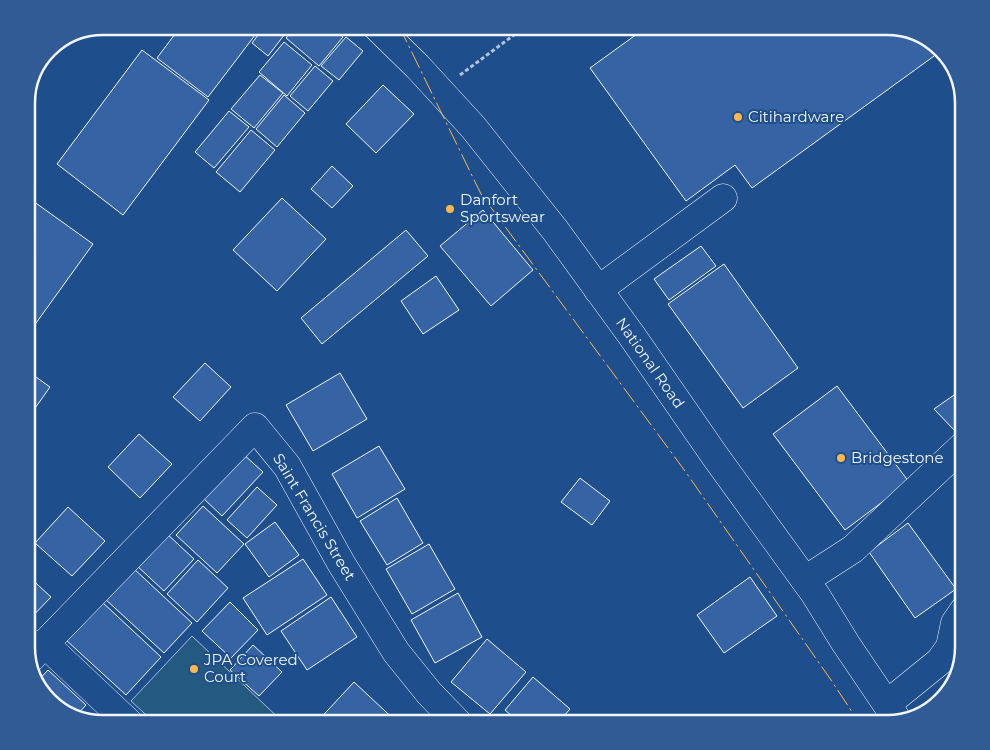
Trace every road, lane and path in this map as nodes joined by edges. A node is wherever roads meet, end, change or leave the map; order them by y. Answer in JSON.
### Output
{"nodes":[{"id":1,"x":385,"y":35,"type":"edge"},
{"id":2,"x":514,"y":35,"type":"edge"},
{"id":3,"x":441,"y":91,"type":"junction"},
{"id":4,"x":723,"y":198,"type":"dead end"},
{"id":5,"x":598,"y":290,"type":"junction"},
{"id":6,"x":955,"y":453,"type":"edge"},
{"id":7,"x":805,"y":580,"type":"junction"},
{"id":8,"x":955,"y":623,"type":"edge"},
{"id":9,"x":36,"y":651,"type":"edge"},
{"id":10,"x":892,"y":713,"type":"edge"},
{"id":11,"x":118,"y":715,"type":"edge"},
{"id":12,"x":450,"y":715,"type":"edge"}],
"edges":[{"from":1,"to":3,"type":"main road","name":"National Road"},
{"from":2,"to":3,"type":"path"},
{"from":3,"to":5,"type":"main road","name":"National Road"},
{"from":4,"to":5,"type":"main road"},
{"from":5,"to":7,"type":"main road","name":"National Road"},
{"from":6,"to":7,"type":"main road"},
{"from":7,"to":10,"type":"main road","name":"National Road"},
{"from":8,"to":10,"type":"main road"},
{"from":9,"to":11,"type":"main road"},
{"from":9,"to":12,"type":"main road","name":"Saint Francis Street"}]}
